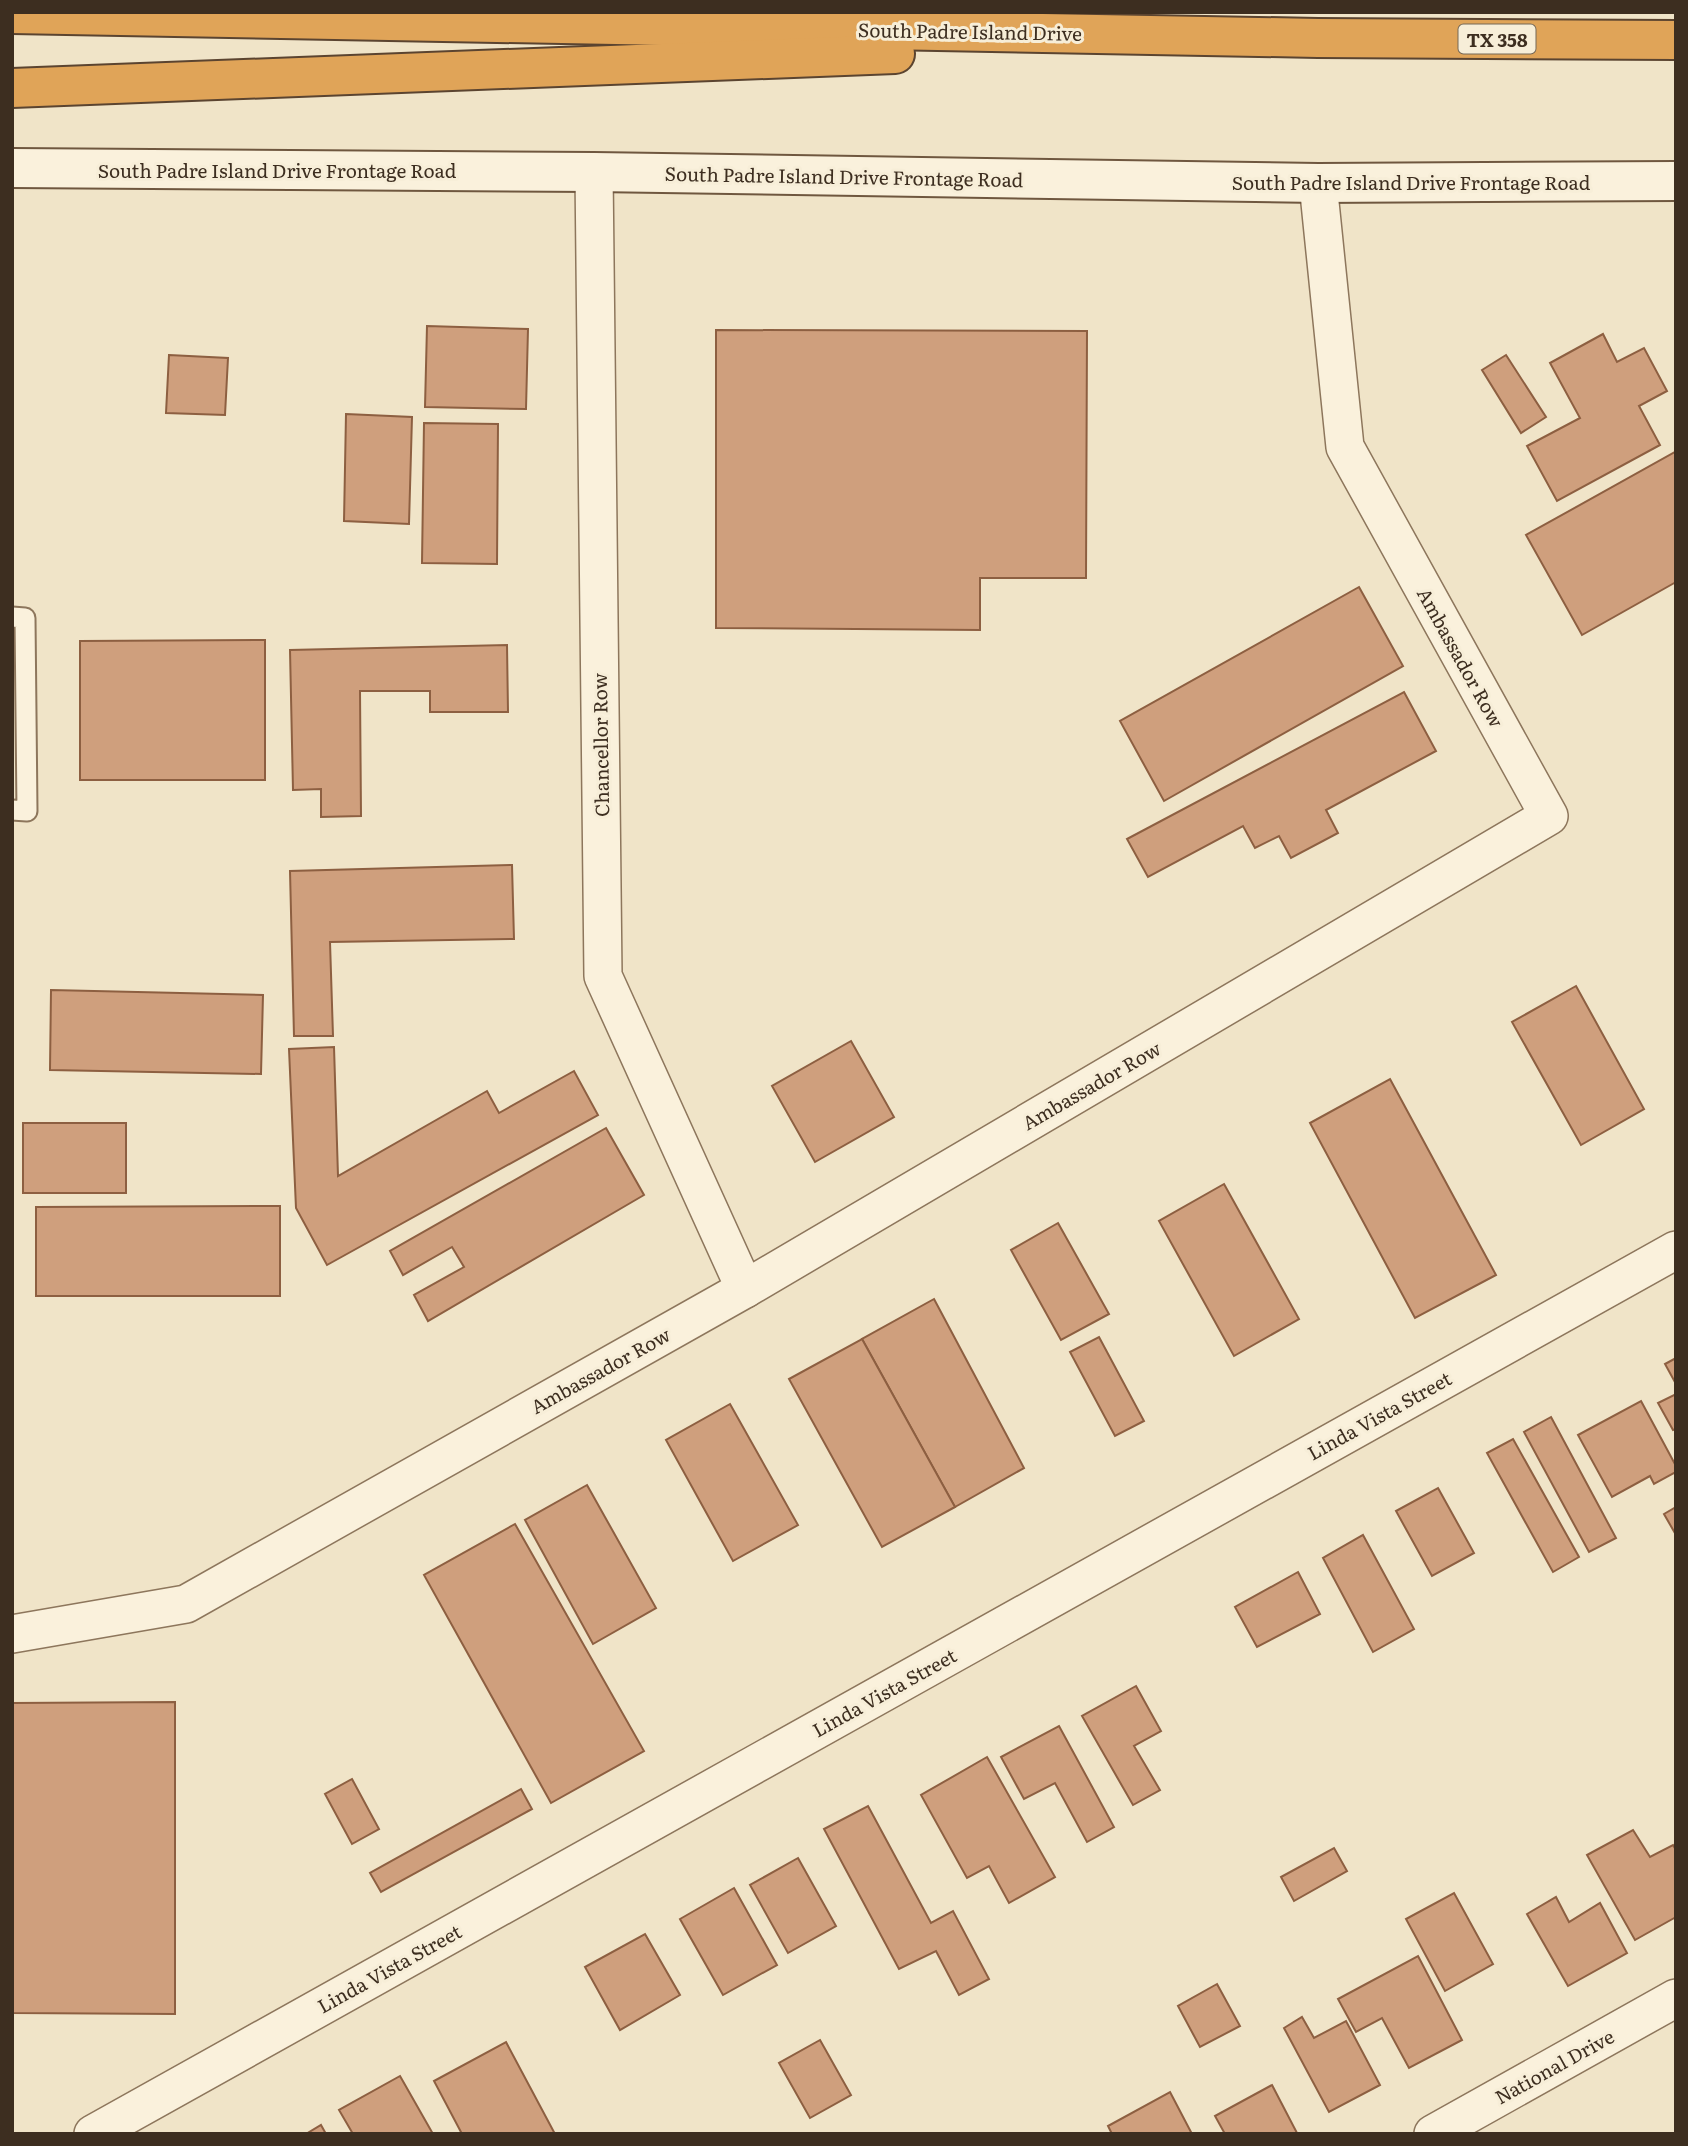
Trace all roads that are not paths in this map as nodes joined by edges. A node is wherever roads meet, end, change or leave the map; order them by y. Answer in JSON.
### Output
{"nodes":[{"id":1,"x":12,"y":14,"type":"edge"},
{"id":2,"x":1318,"y":38,"type":"junction"},
{"id":3,"x":1676,"y":40,"type":"edge"},
{"id":4,"x":12,"y":88,"type":"edge"},
{"id":5,"x":12,"y":168,"type":"edge"},
{"id":6,"x":594,"y":172,"type":"junction"},
{"id":7,"x":1676,"y":181,"type":"edge"},
{"id":8,"x":1318,"y":183,"type":"junction"},
{"id":9,"x":12,"y":617,"type":"edge"},
{"id":10,"x":12,"y":810,"type":"edge"},
{"id":11,"x":1676,"y":1250,"type":"edge"},
{"id":12,"x":744,"y":1289,"type":"junction"},
{"id":13,"x":12,"y":1634,"type":"edge"},
{"id":14,"x":1676,"y":1998,"type":"edge"},
{"id":15,"x":93,"y":2134,"type":"edge"},
{"id":16,"x":1433,"y":2134,"type":"edge"}],
"edges":[{"from":1,"to":2,"type":"highway","name":"South Padre Island Drive","number":"TX 358"},
{"from":2,"to":3,"type":"highway","name":"South Padre Island Drive","number":"TX 358"},
{"from":2,"to":4,"type":"highway"},
{"from":5,"to":6,"type":"main road","name":"South Padre Island Drive Frontage Road"},
{"from":6,"to":8,"type":"main road","name":"South Padre Island Drive Frontage Road"},
{"from":6,"to":12,"type":"street","name":"Chancellor Row"},
{"from":7,"to":8,"type":"main road","name":"South Padre Island Drive Frontage Road"},
{"from":8,"to":12,"type":"street","name":"Ambassador Row"},
{"from":9,"to":10,"type":"lane"},
{"from":11,"to":15,"type":"street","name":"Linda Vista Street"},
{"from":12,"to":13,"type":"street","name":"Ambassador Row"},
{"from":14,"to":16,"type":"street","name":"National Drive"}]}
